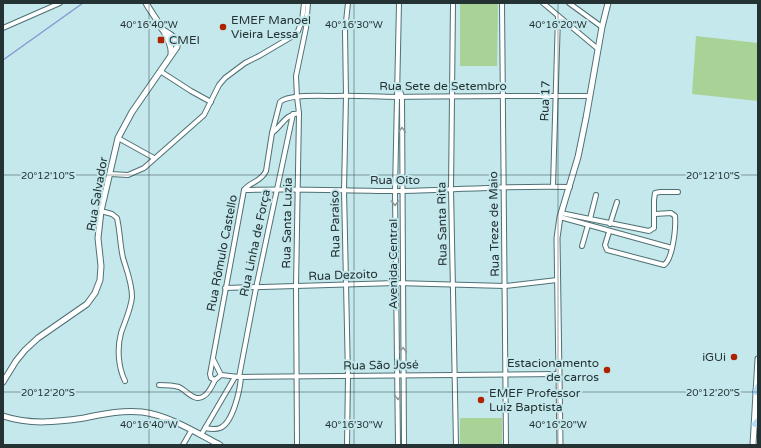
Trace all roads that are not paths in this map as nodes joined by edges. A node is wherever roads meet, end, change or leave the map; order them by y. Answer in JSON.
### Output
{"nodes":[{"id":1,"x":60,"y":3,"type":"edge"},
{"id":2,"x":146,"y":3,"type":"edge"},
{"id":3,"x":304,"y":3,"type":"edge"},
{"id":4,"x":308,"y":3,"type":"edge"},
{"id":5,"x":348,"y":3,"type":"edge"},
{"id":6,"x":399,"y":3,"type":"edge"},
{"id":7,"x":453,"y":3,"type":"edge"},
{"id":8,"x":502,"y":3,"type":"edge"},
{"id":9,"x":543,"y":3,"type":"edge"},
{"id":10,"x":570,"y":3,"type":"edge"},
{"id":11,"x":608,"y":3,"type":"edge"},
{"id":12,"x":558,"y":16,"type":"junction"},
{"id":13,"x":602,"y":27,"type":"junction"},
{"id":14,"x":3,"y":28,"type":"edge"},
{"id":15,"x":598,"y":49,"type":"junction"},
{"id":16,"x":160,"y":71,"type":"junction"},
{"id":17,"x":397,"y":83,"type":"junction"},
{"id":18,"x":346,"y":96,"type":"junction"},
{"id":19,"x":452,"y":96,"type":"junction"},
{"id":20,"x":555,"y":96,"type":"junction"},
{"id":21,"x":590,"y":96,"type":"junction"},
{"id":22,"x":297,"y":97,"type":"junction"},
{"id":23,"x":396,"y":97,"type":"junction"},
{"id":24,"x":402,"y":97,"type":"junction"},
{"id":25,"x":504,"y":97,"type":"junction"},
{"id":26,"x":211,"y":102,"type":"junction"},
{"id":27,"x":299,"y":113,"type":"junction"},
{"id":28,"x":293,"y":114,"type":"junction"},
{"id":29,"x":272,"y":133,"type":"junction"},
{"id":30,"x":118,"y":138,"type":"junction"},
{"id":31,"x":154,"y":158,"type":"junction"},
{"id":32,"x":110,"y":174,"type":"junction"},
{"id":33,"x":553,"y":186,"type":"junction"},
{"id":34,"x":504,"y":187,"type":"junction"},
{"id":35,"x":570,"y":187,"type":"junction"},
{"id":36,"x":277,"y":188,"type":"junction"},
{"id":37,"x":451,"y":189,"type":"junction"},
{"id":38,"x":244,"y":190,"type":"junction"},
{"id":39,"x":298,"y":190,"type":"junction"},
{"id":40,"x":344,"y":190,"type":"junction"},
{"id":41,"x":402,"y":190,"type":"junction"},
{"id":42,"x":395,"y":191,"type":"junction"},
{"id":43,"x":678,"y":192,"type":"dead end"},
{"id":44,"x":596,"y":195,"type":"dead end"},
{"id":45,"x":617,"y":202,"type":"dead end"},
{"id":46,"x":101,"y":211,"type":"junction"},
{"id":47,"x":655,"y":214,"type":"junction"},
{"id":48,"x":561,"y":215,"type":"junction"},
{"id":49,"x":590,"y":219,"type":"junction"},
{"id":50,"x":610,"y":224,"type":"junction"},
{"id":51,"x":588,"y":225,"type":"junction"},
{"id":52,"x":609,"y":232,"type":"junction"},
{"id":53,"x":582,"y":246,"type":"dead end"},
{"id":54,"x":672,"y":248,"type":"junction"},
{"id":55,"x":558,"y":280,"type":"junction"},
{"id":56,"x":396,"y":283,"type":"junction"},
{"id":57,"x":402,"y":283,"type":"junction"},
{"id":58,"x":453,"y":284,"type":"junction"},
{"id":59,"x":345,"y":285,"type":"junction"},
{"id":60,"x":505,"y":286,"type":"junction"},
{"id":61,"x":296,"y":287,"type":"junction"},
{"id":62,"x":225,"y":288,"type":"junction"},
{"id":63,"x":256,"y":288,"type":"junction"},
{"id":64,"x":213,"y":359,"type":"junction"},
{"id":65,"x":758,"y":359,"type":"edge"},
{"id":66,"x":506,"y":374,"type":"junction"},
{"id":67,"x":559,"y":374,"type":"junction"},
{"id":68,"x":221,"y":375,"type":"junction"},
{"id":69,"x":398,"y":375,"type":"junction"},
{"id":70,"x":404,"y":375,"type":"junction"},
{"id":71,"x":455,"y":375,"type":"junction"},
{"id":72,"x":298,"y":376,"type":"junction"},
{"id":73,"x":348,"y":376,"type":"junction"},
{"id":74,"x":238,"y":377,"type":"junction"},
{"id":75,"x":215,"y":380,"type":"junction"},
{"id":76,"x":125,"y":381,"type":"dead end"},
{"id":77,"x":3,"y":382,"type":"edge"},
{"id":78,"x":159,"y":386,"type":"dead end"},
{"id":79,"x":757,"y":390,"type":"edge"},
{"id":80,"x":3,"y":416,"type":"edge"},
{"id":81,"x":756,"y":422,"type":"edge"},
{"id":82,"x":205,"y":428,"type":"junction"},
{"id":83,"x":191,"y":431,"type":"junction"},
{"id":84,"x":201,"y":435,"type":"junction"},
{"id":85,"x":183,"y":445,"type":"edge"},
{"id":86,"x":220,"y":445,"type":"edge"},
{"id":87,"x":297,"y":445,"type":"edge"},
{"id":88,"x":347,"y":445,"type":"edge"},
{"id":89,"x":398,"y":445,"type":"edge"},
{"id":90,"x":404,"y":445,"type":"edge"},
{"id":91,"x":456,"y":445,"type":"edge"},
{"id":92,"x":506,"y":445,"type":"edge"},
{"id":93,"x":560,"y":445,"type":"edge"},
{"id":94,"x":753,"y":445,"type":"edge"}],
"edges":[{"from":1,"to":14,"type":"street"},
{"from":2,"to":16,"type":"street","name":"Rua Salvador"},
{"from":3,"to":26,"type":"street"},
{"from":4,"to":22,"type":"street","name":"Rua Santa Luzia"},
{"from":5,"to":18,"type":"street","name":"Rua Paraíso"},
{"from":6,"to":17,"type":"street","name":"Avenida Central"},
{"from":7,"to":19,"type":"street","name":"Rua Santa Rita"},
{"from":8,"to":25,"type":"street","name":"Rua Treze de Maio"},
{"from":9,"to":12,"type":"street"},
{"from":10,"to":13,"type":"street"},
{"from":11,"to":13,"type":"street"},
{"from":12,"to":15,"type":"street"},
{"from":12,"to":20,"type":"street","name":"Rua 17"},
{"from":13,"to":15,"type":"street"},
{"from":15,"to":21,"type":"street"},
{"from":16,"to":26,"type":"street"},
{"from":16,"to":30,"type":"street","name":"Rua Salvador"},
{"from":17,"to":23,"type":"street","name":"Avenida Central"},
{"from":17,"to":24,"type":"street","name":"Avenida Central"},
{"from":18,"to":22,"type":"street","name":"Rua Sete de Setembro"},
{"from":18,"to":23,"type":"street","name":"Rua Sete de Setembro"},
{"from":18,"to":40,"type":"street","name":"Rua Paraíso"},
{"from":19,"to":24,"type":"street","name":"Rua Sete de Setembro"},
{"from":19,"to":25,"type":"street","name":"Rua Sete de Setembro"},
{"from":19,"to":37,"type":"street","name":"Rua Santa Rita"},
{"from":20,"to":21,"type":"street","name":"Rua Sete de Setembro"},
{"from":20,"to":25,"type":"street","name":"Rua Sete de Setembro"},
{"from":20,"to":33,"type":"street","name":"Rua 17"},
{"from":21,"to":35,"type":"street"},
{"from":22,"to":27,"type":"street","name":"Rua Santa Luzia"},
{"from":22,"to":29,"type":"street","name":"Rua Rômulo Castello"},
{"from":23,"to":24,"type":"street","name":"Rua Sete de Setembro"},
{"from":23,"to":42,"type":"street","name":"Avenida Central"},
{"from":41,"to":24,"type":"street","name":"Avenida Central","one_way":true},
{"from":25,"to":34,"type":"street","name":"Rua Treze de Maio"},
{"from":26,"to":31,"type":"street"},
{"from":27,"to":28,"type":"street"},
{"from":27,"to":39,"type":"street","name":"Rua Santa Luzia"},
{"from":28,"to":29,"type":"street"},
{"from":28,"to":36,"type":"street","name":"Rua Linha de Força"},
{"from":29,"to":38,"type":"street","name":"Rua Rômulo Castello"},
{"from":30,"to":31,"type":"street"},
{"from":30,"to":32,"type":"street","name":"Rua Salvador"},
{"from":31,"to":32,"type":"street"},
{"from":32,"to":46,"type":"street","name":"Rua Salvador"},
{"from":33,"to":34,"type":"street","name":"Rua Oito"},
{"from":33,"to":35,"type":"street","name":"Rua Oito"},
{"from":34,"to":37,"type":"street","name":"Rua Oito"},
{"from":34,"to":60,"type":"street","name":"Rua Treze de Maio"},
{"from":35,"to":48,"type":"street"},
{"from":36,"to":38,"type":"street","name":"Rua Oito"},
{"from":36,"to":39,"type":"street","name":"Rua Oito"},
{"from":36,"to":63,"type":"street","name":"Rua Linha de Força"},
{"from":37,"to":41,"type":"street","name":"Rua Oito"},
{"from":37,"to":58,"type":"street","name":"Rua Santa Rita"},
{"from":38,"to":62,"type":"street","name":"Rua Rômulo Castello"},
{"from":39,"to":40,"type":"street","name":"Rua Oito"},
{"from":39,"to":61,"type":"street","name":"Rua Santa Luzia"},
{"from":40,"to":42,"type":"street","name":"Rua Oito"},
{"from":40,"to":59,"type":"street","name":"Rua Paraíso"},
{"from":41,"to":42,"type":"street","name":"Rua Oito"},
{"from":41,"to":57,"type":"street","name":"Avenida Central"},
{"from":42,"to":56,"type":"street","name":"Avenida Central","one_way":true},
{"from":43,"to":47,"type":"street"},
{"from":44,"to":49,"type":"street"},
{"from":45,"to":50,"type":"street"},
{"from":46,"to":76,"type":"street"},
{"from":46,"to":77,"type":"street","name":"Rua Salvador"},
{"from":47,"to":50,"type":"street"},
{"from":47,"to":54,"type":"street"},
{"from":48,"to":49,"type":"street"},
{"from":48,"to":51,"type":"street"},
{"from":48,"to":55,"type":"street"},
{"from":49,"to":50,"type":"street"},
{"from":51,"to":52,"type":"street"},
{"from":51,"to":53,"type":"street"},
{"from":52,"to":54,"type":"street"},
{"from":52,"to":54,"type":"street"},
{"from":55,"to":60,"type":"street","name":"Rua Dezoito"},
{"from":55,"to":67,"type":"street"},
{"from":56,"to":57,"type":"street","name":"Rua Dezoito"},
{"from":56,"to":59,"type":"street","name":"Rua Dezoito"},
{"from":56,"to":69,"type":"street","name":"Avenida Central"},
{"from":57,"to":58,"type":"street","name":"Rua Dezoito"},
{"from":70,"to":57,"type":"street","name":"Avenida Central","one_way":true},
{"from":58,"to":60,"type":"street","name":"Rua Dezoito"},
{"from":58,"to":71,"type":"street","name":"Rua Santa Rita"},
{"from":59,"to":61,"type":"street","name":"Rua Dezoito"},
{"from":59,"to":73,"type":"street","name":"Rua Paraíso"},
{"from":60,"to":66,"type":"street","name":"Rua Treze de Maio"},
{"from":61,"to":63,"type":"street","name":"Rua Dezoito"},
{"from":61,"to":72,"type":"street","name":"Rua Santa Luzia"},
{"from":62,"to":63,"type":"street","name":"Rua Dezoito"},
{"from":62,"to":64,"type":"street","name":"Rua Rômulo Castello"},
{"from":63,"to":74,"type":"street","name":"Rua Linha de Força"},
{"from":64,"to":68,"type":"street"},
{"from":64,"to":75,"type":"street","name":"Rua Rômulo Castello"},
{"from":65,"to":79,"type":"street"},
{"from":66,"to":67,"type":"street","name":"Rua São José"},
{"from":66,"to":71,"type":"street","name":"Rua São José"},
{"from":66,"to":92,"type":"street","name":"Rua Treze de Maio"},
{"from":67,"to":93,"type":"street"},
{"from":68,"to":74,"type":"street","name":"Rua São José"},
{"from":68,"to":75,"type":"street"},
{"from":69,"to":70,"type":"street","name":"Rua São José"},
{"from":69,"to":73,"type":"street","name":"Rua São José"},
{"from":69,"to":89,"type":"street","name":"Avenida Central","one_way":true},
{"from":70,"to":71,"type":"street","name":"Rua São José"},
{"from":70,"to":90,"type":"street","name":"Avenida Central"},
{"from":71,"to":91,"type":"street","name":"Rua Santa Rita"},
{"from":72,"to":73,"type":"street","name":"Rua São José"},
{"from":72,"to":74,"type":"street","name":"Rua São José"},
{"from":72,"to":87,"type":"street","name":"Rua Santa Luzia"},
{"from":73,"to":88,"type":"street","name":"Rua Paraíso"},
{"from":74,"to":82,"type":"street","name":"Rua Linha de Força"},
{"from":74,"to":82,"type":"street"},
{"from":75,"to":78,"type":"street"},
{"from":79,"to":81,"type":"street"},
{"from":80,"to":83,"type":"street"},
{"from":81,"to":94,"type":"street"},
{"from":82,"to":84,"type":"street","name":"Rua Linha de Força"},
{"from":83,"to":84,"type":"street"},
{"from":83,"to":85,"type":"street"},
{"from":84,"to":86,"type":"street"}]}
